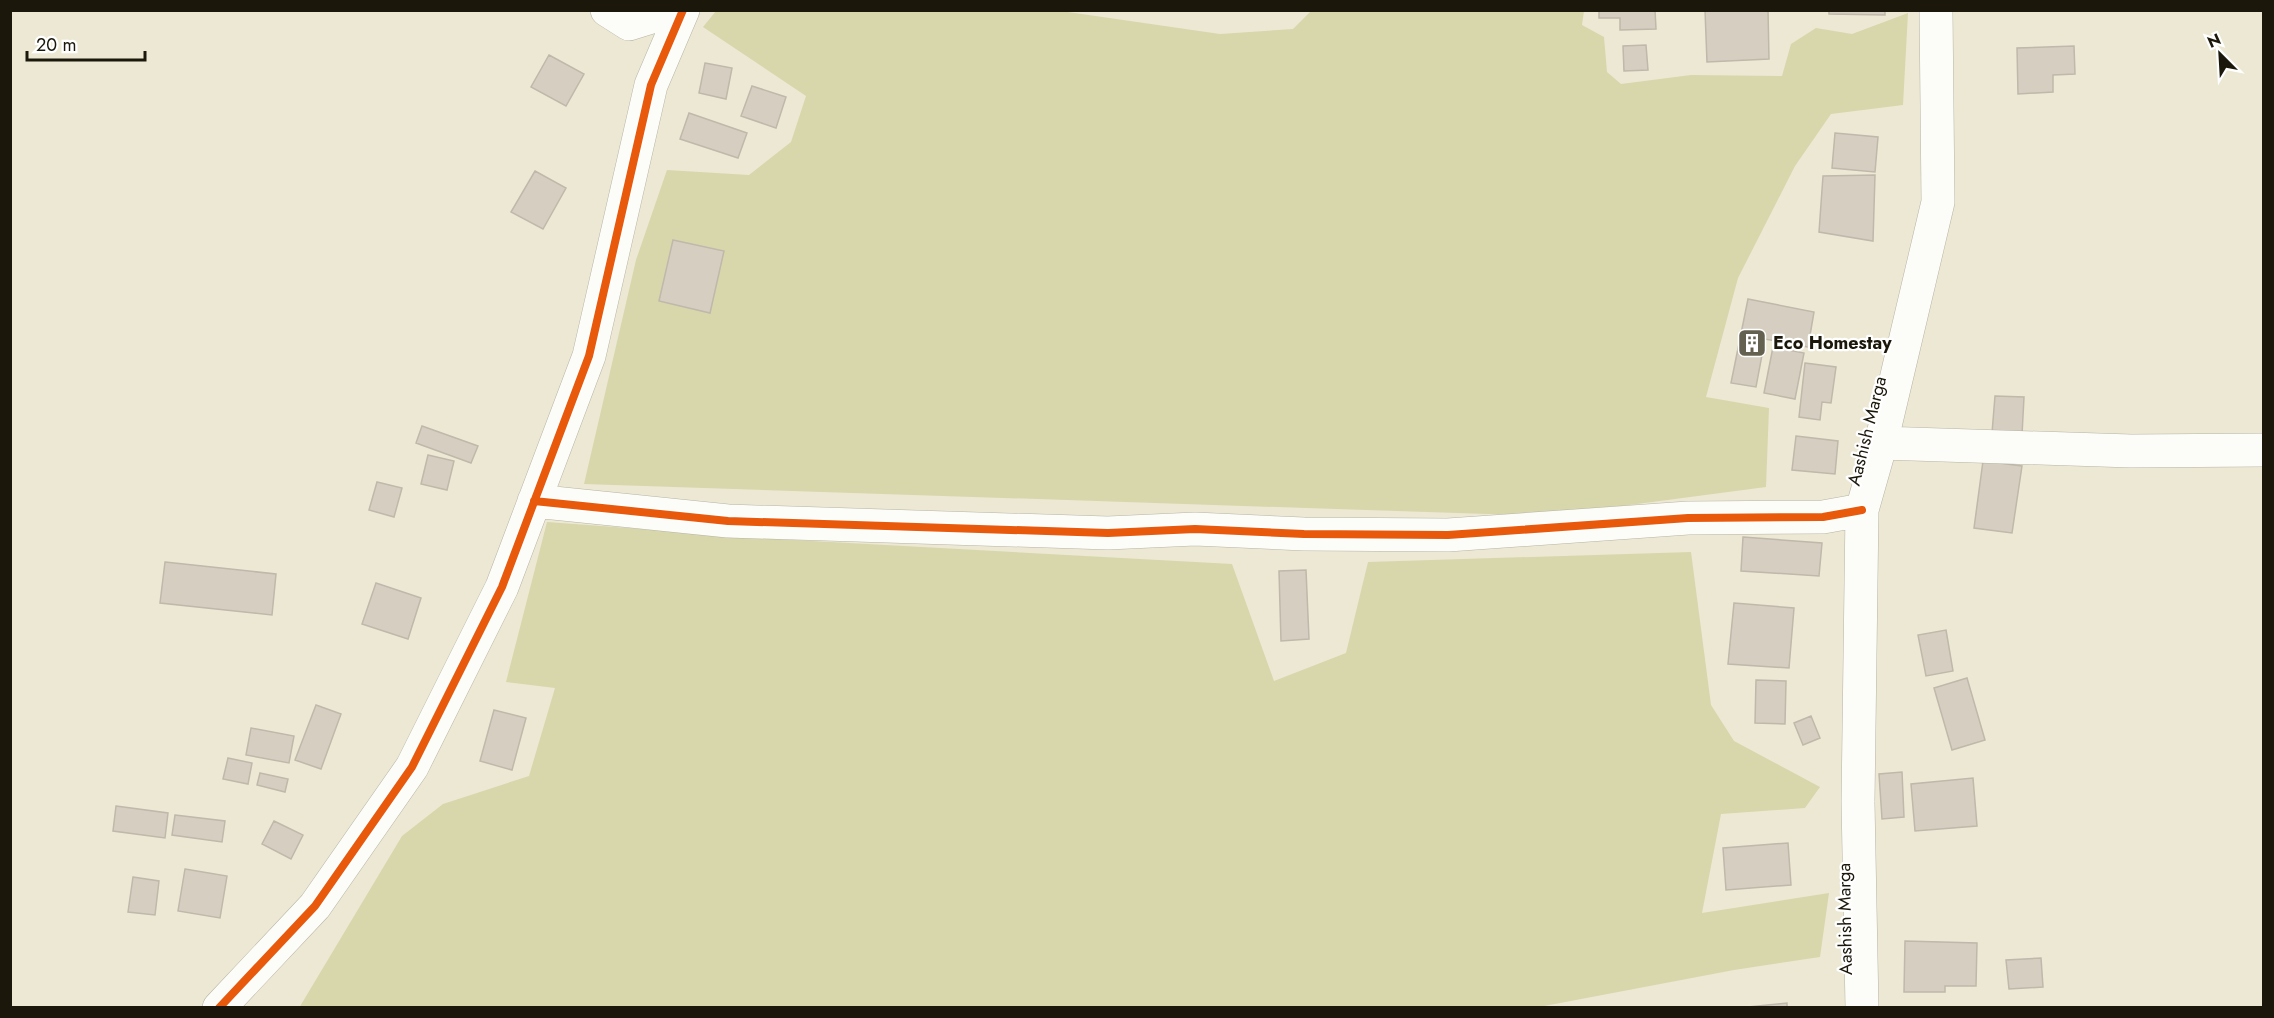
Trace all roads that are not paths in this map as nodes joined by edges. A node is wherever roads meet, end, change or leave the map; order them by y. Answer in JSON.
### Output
{"nodes":[{"id":1,"x":607,"y":10,"type":"edge"},
{"id":2,"x":674,"y":10,"type":"edge"},
{"id":3,"x":683,"y":10,"type":"edge"},
{"id":4,"x":1936,"y":10,"type":"edge"},
{"id":5,"x":1881,"y":443,"type":"junction"},
{"id":6,"x":2264,"y":450,"type":"edge"},
{"id":7,"x":534,"y":501,"type":"junction"},
{"id":8,"x":1862,"y":510,"type":"junction"},
{"id":9,"x":219,"y":1008,"type":"edge"},
{"id":10,"x":1862,"y":1008,"type":"edge"}],
"edges":[{"from":1,"to":2,"type":"street"},
{"from":3,"to":7,"type":"street"},
{"from":4,"to":5,"type":"street","name":"Aashish Marga"},
{"from":5,"to":6,"type":"street"},
{"from":5,"to":8,"type":"street","name":"Aashish Marga"},
{"from":7,"to":8,"type":"street"},
{"from":7,"to":9,"type":"street"},
{"from":8,"to":10,"type":"street","name":"Aashish Marga"}]}
